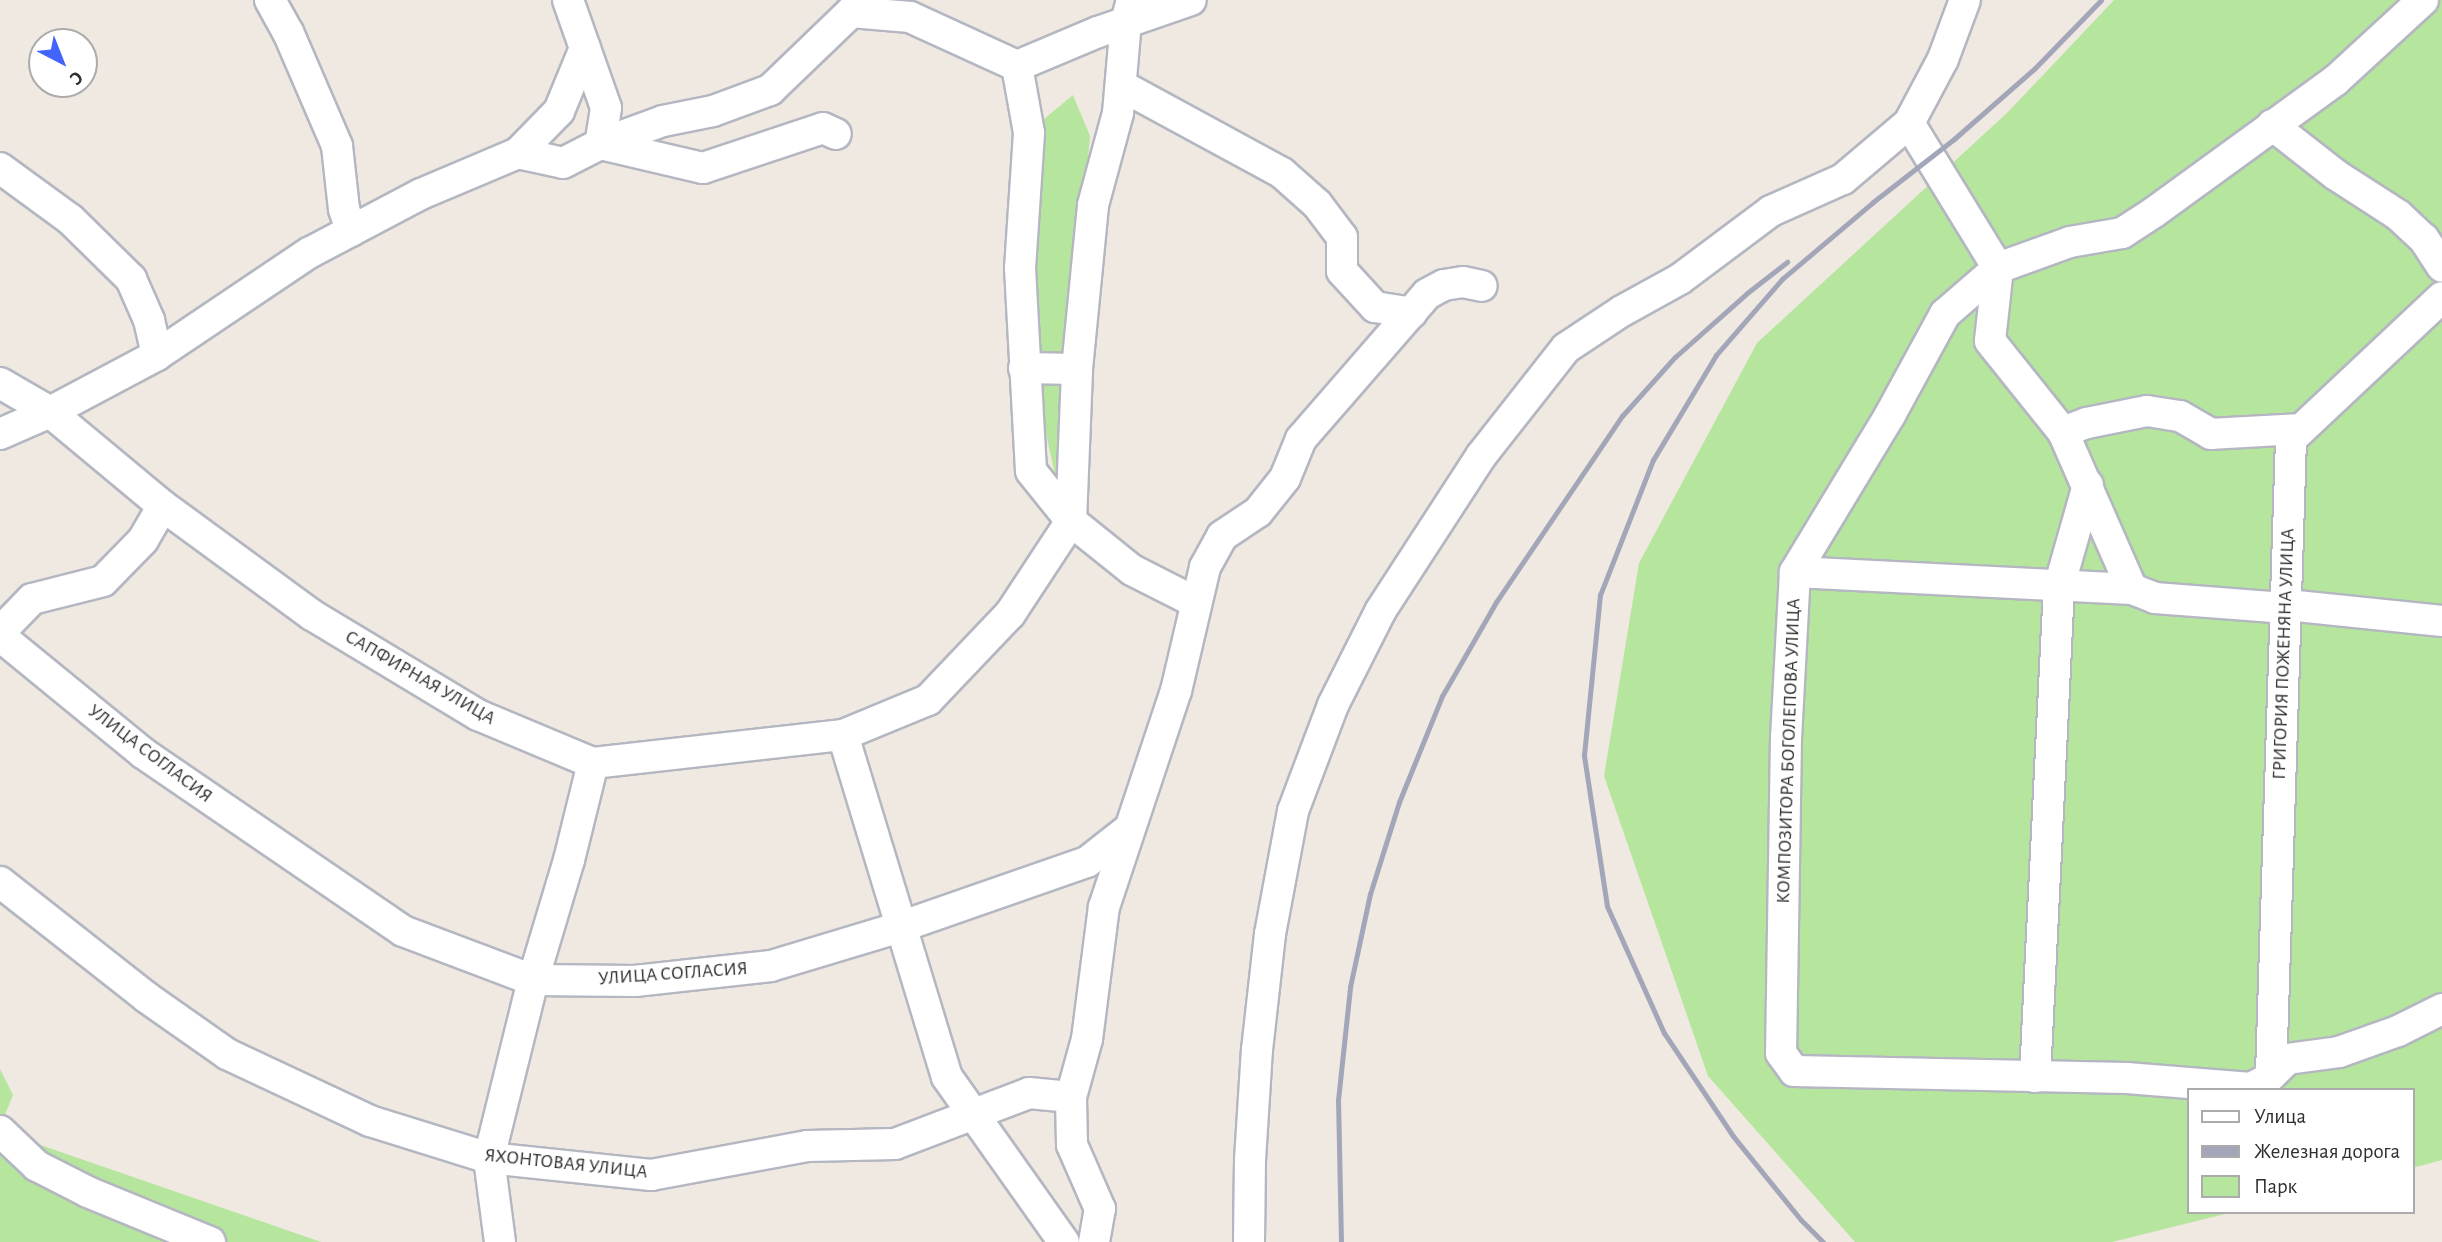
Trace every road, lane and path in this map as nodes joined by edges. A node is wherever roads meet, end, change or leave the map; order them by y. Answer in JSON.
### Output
{"nodes":[{"id":1,"x":270,"y":0,"type":"edge"},
{"id":2,"x":568,"y":0,"type":"edge"},
{"id":3,"x":1191,"y":0,"type":"edge"},
{"id":4,"x":1965,"y":0,"type":"edge"},
{"id":5,"x":2423,"y":0,"type":"edge"},
{"id":6,"x":849,"y":6,"type":"edge"},
{"id":7,"x":1129,"y":11,"type":"edge"},
{"id":8,"x":585,"y":48,"type":"junction"},
{"id":9,"x":1017,"y":66,"type":"junction"},
{"id":10,"x":1122,"y":86,"type":"junction"},
{"id":11,"x":1909,"y":124,"type":"junction"},
{"id":12,"x":2272,"y":125,"type":"junction"},
{"id":13,"x":836,"y":134,"type":"dead end"},
{"id":14,"x":600,"y":144,"type":"junction"},
{"id":15,"x":518,"y":153,"type":"junction"},
{"id":16,"x":0,"y":169,"type":"edge"},
{"id":17,"x":351,"y":231,"type":"junction"},
{"id":18,"x":2442,"y":267,"type":"edge"},
{"id":19,"x":1998,"y":268,"type":"junction"},
{"id":20,"x":1482,"y":286,"type":"dead end"},
{"id":21,"x":2442,"y":297,"type":"edge"},
{"id":22,"x":1412,"y":313,"type":"junction"},
{"id":23,"x":157,"y":355,"type":"junction"},
{"id":24,"x":1024,"y":368,"type":"junction"},
{"id":25,"x":1077,"y":369,"type":"junction"},
{"id":26,"x":0,"y":383,"type":"edge"},
{"id":27,"x":50,"y":412,"type":"junction"},
{"id":28,"x":2301,"y":429,"type":"junction"},
{"id":29,"x":2063,"y":432,"type":"junction"},
{"id":30,"x":0,"y":434,"type":"edge"},
{"id":31,"x":2088,"y":485,"type":"junction"},
{"id":32,"x":163,"y":506,"type":"junction"},
{"id":33,"x":1071,"y":521,"type":"junction"},
{"id":34,"x":1795,"y":572,"type":"junction"},
{"id":35,"x":2059,"y":587,"type":"junction"},
{"id":36,"x":2132,"y":589,"type":"junction"},
{"id":37,"x":1195,"y":602,"type":"junction"},
{"id":38,"x":2287,"y":606,"type":"junction"},
{"id":39,"x":2442,"y":621,"type":"edge"},
{"id":40,"x":0,"y":634,"type":"edge"},
{"id":41,"x":843,"y":735,"type":"junction"},
{"id":42,"x":593,"y":763,"type":"junction"},
{"id":43,"x":1129,"y":830,"type":"junction"},
{"id":44,"x":0,"y":881,"type":"edge"},
{"id":45,"x":900,"y":928,"type":"junction"},
{"id":46,"x":533,"y":980,"type":"junction"},
{"id":47,"x":2442,"y":1009,"type":"edge"},
{"id":48,"x":2271,"y":1076,"type":"junction"},
{"id":49,"x":2035,"y":1077,"type":"junction"},
{"id":50,"x":1071,"y":1097,"type":"junction"},
{"id":51,"x":970,"y":1113,"type":"junction"},
{"id":52,"x":0,"y":1131,"type":"edge"},
{"id":53,"x":489,"y":1158,"type":"junction"},
{"id":54,"x":210,"y":1242,"type":"edge"},
{"id":55,"x":500,"y":1242,"type":"edge"},
{"id":56,"x":1064,"y":1242,"type":"edge"},
{"id":57,"x":1094,"y":1242,"type":"edge"},
{"id":58,"x":1249,"y":1242,"type":"edge"}],
"edges":[{"from":1,"to":17,"type":"street"},
{"from":2,"to":8,"type":"street"},
{"from":3,"to":7,"type":"street"},
{"from":4,"to":11,"type":"street"},
{"from":5,"to":12,"type":"street","name":"КОМПОЗИТОРА БОГОЛЕПОВА УЛИЦА"},
{"from":6,"to":9,"type":"street"},
{"from":6,"to":14,"type":"street"},
{"from":7,"to":9,"type":"street"},
{"from":7,"to":10,"type":"street"},
{"from":8,"to":14,"type":"street"},
{"from":8,"to":15,"type":"street"},
{"from":9,"to":24,"type":"street"},
{"from":10,"to":22,"type":"street"},
{"from":10,"to":25,"type":"street"},
{"from":11,"to":19,"type":"street"},
{"from":11,"to":58,"type":"street"},
{"from":12,"to":18,"type":"street"},
{"from":12,"to":19,"type":"street","name":"КОМПОЗИТОРА БОГОЛЕПОВА УЛИЦА"},
{"from":13,"to":14,"type":"street"},
{"from":14,"to":15,"type":"street"},
{"from":15,"to":17,"type":"street"},
{"from":16,"to":23,"type":"street"},
{"from":17,"to":23,"type":"street"},
{"from":19,"to":29,"type":"street"},
{"from":19,"to":34,"type":"street","name":"КОМПОЗИТОРА БОГОЛЕПОВА УЛИЦА"},
{"from":20,"to":22,"type":"street"},
{"from":21,"to":28,"type":"street","name":"ГРИГОРИЯ ПОЖЕНЯНА УЛИЦА"},
{"from":22,"to":37,"type":"street"},
{"from":23,"to":27,"type":"street"},
{"from":24,"to":25,"type":"street"},
{"from":24,"to":33,"type":"street"},
{"from":25,"to":33,"type":"street"},
{"from":26,"to":27,"type":"street","name":"САПФИРНАЯ УЛИЦА"},
{"from":27,"to":30,"type":"street"},
{"from":27,"to":32,"type":"street","name":"САПФИРНАЯ УЛИЦА"},
{"from":28,"to":29,"type":"street"},
{"from":28,"to":38,"type":"street","name":"ГРИГОРИЯ ПОЖЕНЯНА УЛИЦА"},
{"from":29,"to":31,"type":"street"},
{"from":31,"to":35,"type":"street"},
{"from":31,"to":36,"type":"street"},
{"from":32,"to":40,"type":"street"},
{"from":32,"to":42,"type":"street","name":"САПФИРНАЯ УЛИЦА"},
{"from":33,"to":37,"type":"street"},
{"from":33,"to":41,"type":"street","name":"САПФИРНАЯ УЛИЦА"},
{"from":34,"to":35,"type":"street"},
{"from":34,"to":49,"type":"street","name":"КОМПОЗИТОРА БОГОЛЕПОВА УЛИЦА"},
{"from":35,"to":36,"type":"street"},
{"from":35,"to":49,"type":"street"},
{"from":36,"to":38,"type":"street"},
{"from":37,"to":43,"type":"street"},
{"from":38,"to":39,"type":"street"},
{"from":38,"to":48,"type":"street","name":"ГРИГОРИЯ ПОЖЕНЯНА УЛИЦА"},
{"from":40,"to":46,"type":"street","name":"УЛИЦА СОГЛАСИЯ"},
{"from":41,"to":42,"type":"street","name":"САПФИРНАЯ УЛИЦА"},
{"from":41,"to":45,"type":"street"},
{"from":42,"to":46,"type":"street"},
{"from":43,"to":45,"type":"street","name":"УЛИЦА СОГЛАСИЯ"},
{"from":43,"to":50,"type":"street"},
{"from":44,"to":53,"type":"street","name":"ЯХОНТОВАЯ УЛИЦА"},
{"from":45,"to":46,"type":"street","name":"УЛИЦА СОГЛАСИЯ"},
{"from":45,"to":51,"type":"street"},
{"from":46,"to":53,"type":"street"},
{"from":47,"to":48,"type":"street"},
{"from":48,"to":49,"type":"street"},
{"from":50,"to":51,"type":"street","name":"ЯХОНТОВАЯ УЛИЦА"},
{"from":50,"to":57,"type":"street"},
{"from":51,"to":53,"type":"street","name":"ЯХОНТОВАЯ УЛИЦА"},
{"from":51,"to":56,"type":"street"},
{"from":52,"to":54,"type":"street"},
{"from":53,"to":55,"type":"street"}]}
